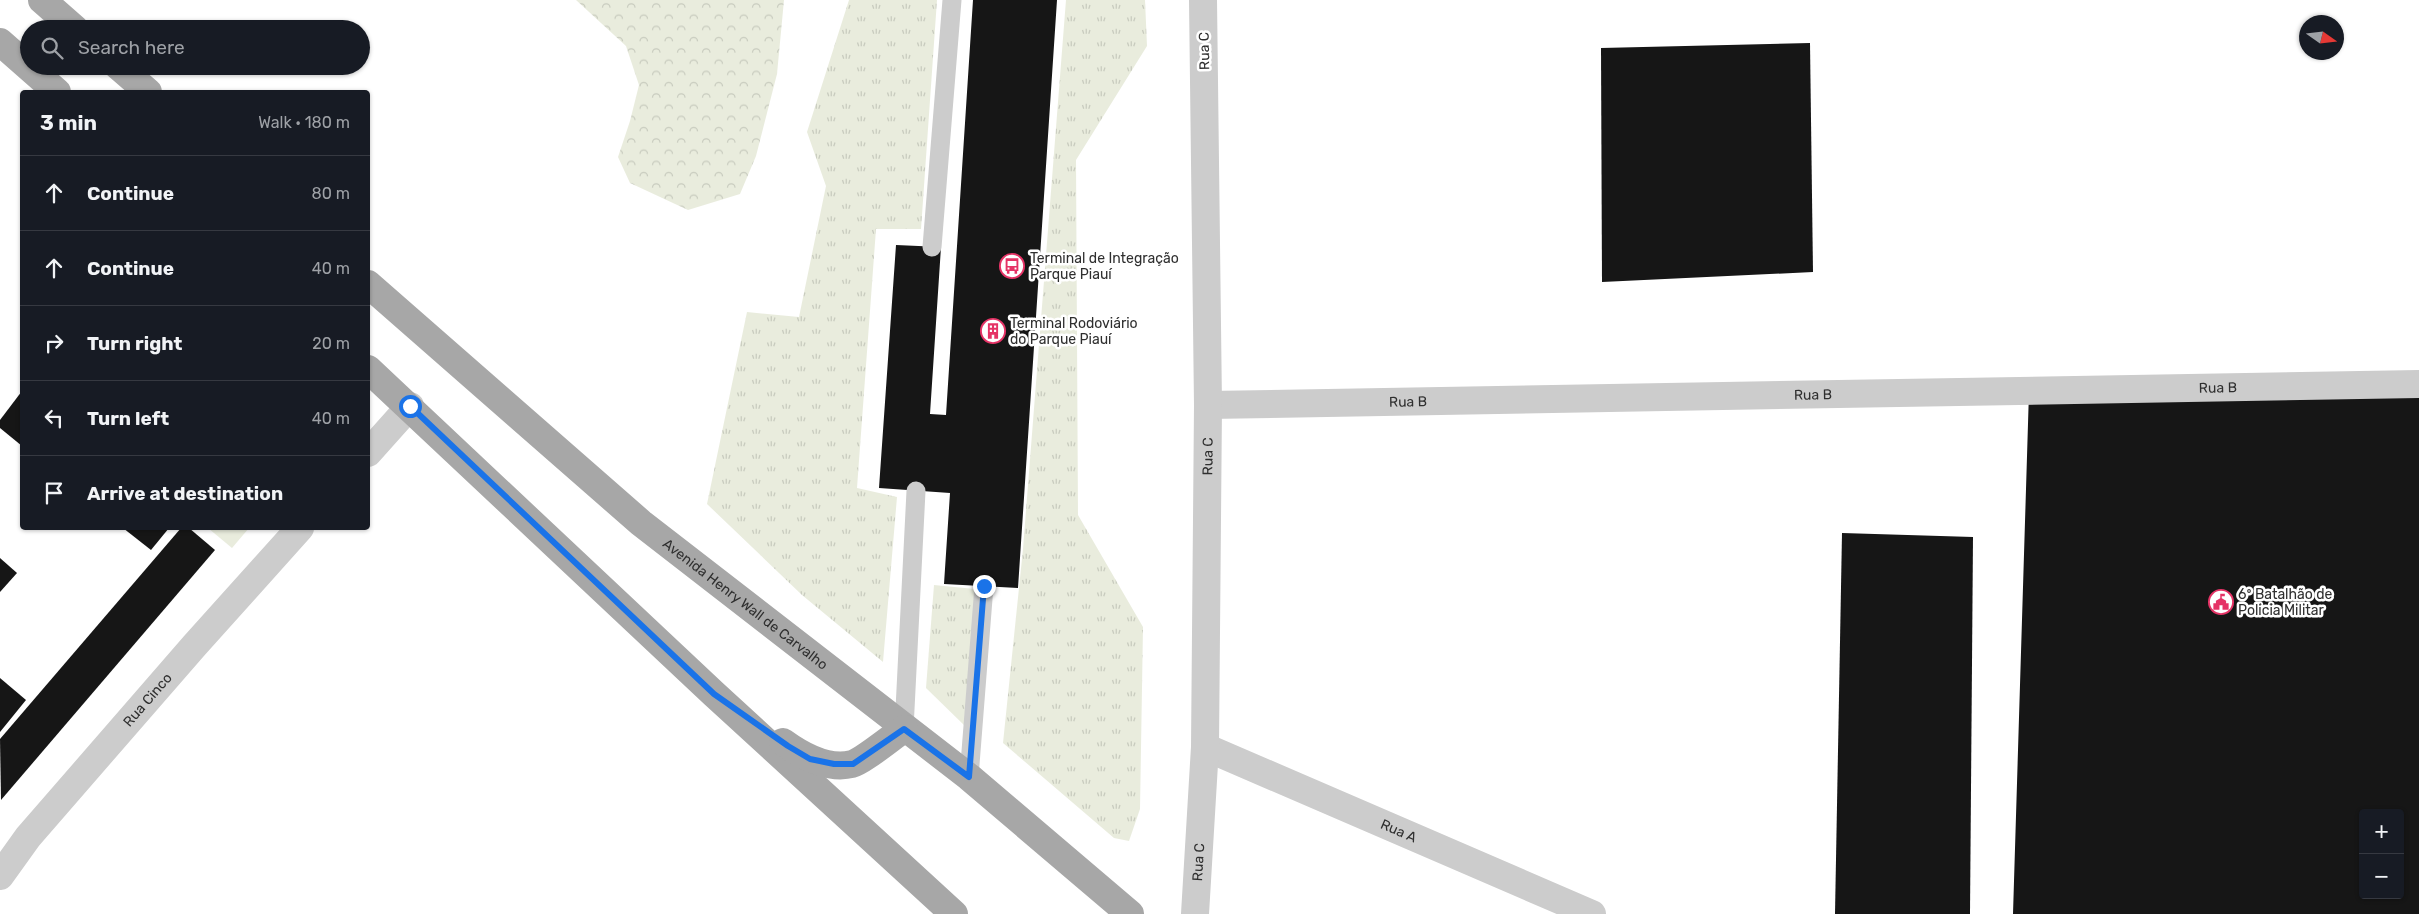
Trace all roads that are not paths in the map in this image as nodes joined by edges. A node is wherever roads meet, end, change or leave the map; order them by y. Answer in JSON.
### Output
{"nodes":[{"id":1,"x":42,"y":0,"type":"edge"},
{"id":2,"x":952,"y":0,"type":"edge"},
{"id":3,"x":1204,"y":0,"type":"edge"},
{"id":4,"x":65,"y":20,"type":"edge"},
{"id":5,"x":0,"y":42,"type":"edge"},
{"id":6,"x":20,"y":60,"type":"edge"},
{"id":7,"x":38,"y":75,"type":"edge"},
{"id":8,"x":128,"y":75,"type":"edge"},
{"id":9,"x":55,"y":90,"type":"edge"},
{"id":10,"x":146,"y":90,"type":"edge"},
{"id":11,"x":932,"y":247,"type":"dead end"},
{"id":12,"x":370,"y":286,"type":"edge"},
{"id":13,"x":370,"y":371,"type":"edge"},
{"id":14,"x":2419,"y":384,"type":"edge"},
{"id":15,"x":1208,"y":405,"type":"junction"},
{"id":16,"x":410,"y":406,"type":"junction"},
{"id":17,"x":370,"y":451,"type":"edge"},
{"id":18,"x":916,"y":491,"type":"dead end"},
{"id":19,"x":298,"y":530,"type":"edge"},
{"id":20,"x":984,"y":586,"type":"dead end"},
{"id":21,"x":714,"y":694,"type":"junction"},
{"id":22,"x":904,"y":729,"type":"junction"},
{"id":23,"x":1205,"y":747,"type":"junction"},
{"id":24,"x":969,"y":777,"type":"junction"},
{"id":25,"x":0,"y":876,"type":"edge"},
{"id":26,"x":954,"y":914,"type":"edge"},
{"id":27,"x":1130,"y":914,"type":"edge"},
{"id":28,"x":1194,"y":914,"type":"edge"},
{"id":29,"x":1592,"y":914,"type":"edge"}],
"edges":[{"from":1,"to":4,"type":"main road"},
{"from":2,"to":11,"type":"lane"},
{"from":3,"to":15,"type":"street","name":"Rua C"},
{"from":5,"to":6,"type":"main road"},
{"from":7,"to":9,"type":"main road"},
{"from":8,"to":10,"type":"main road"},
{"from":12,"to":22,"type":"main road","name":"Avenida Henry Wall de Carvalho"},
{"from":13,"to":16,"type":"main road"},
{"from":14,"to":15,"type":"street","name":"Rua B"},
{"from":15,"to":23,"type":"street","name":"Rua C"},
{"from":16,"to":17,"type":"street"},
{"from":16,"to":21,"type":"main road"},
{"from":18,"to":22,"type":"lane"},
{"from":19,"to":25,"type":"street","name":"Rua Cinco"},
{"from":20,"to":24,"type":"lane"},
{"from":21,"to":22,"type":"main road"},
{"from":21,"to":26,"type":"main road"},
{"from":22,"to":24,"type":"main road","name":"Avenida Henry Wall de Carvalho"},
{"from":23,"to":28,"type":"street","name":"Rua C"},
{"from":23,"to":29,"type":"street","name":"Rua A"},
{"from":24,"to":27,"type":"main road","name":"Avenida Henry Wall de Carvalho"}]}
